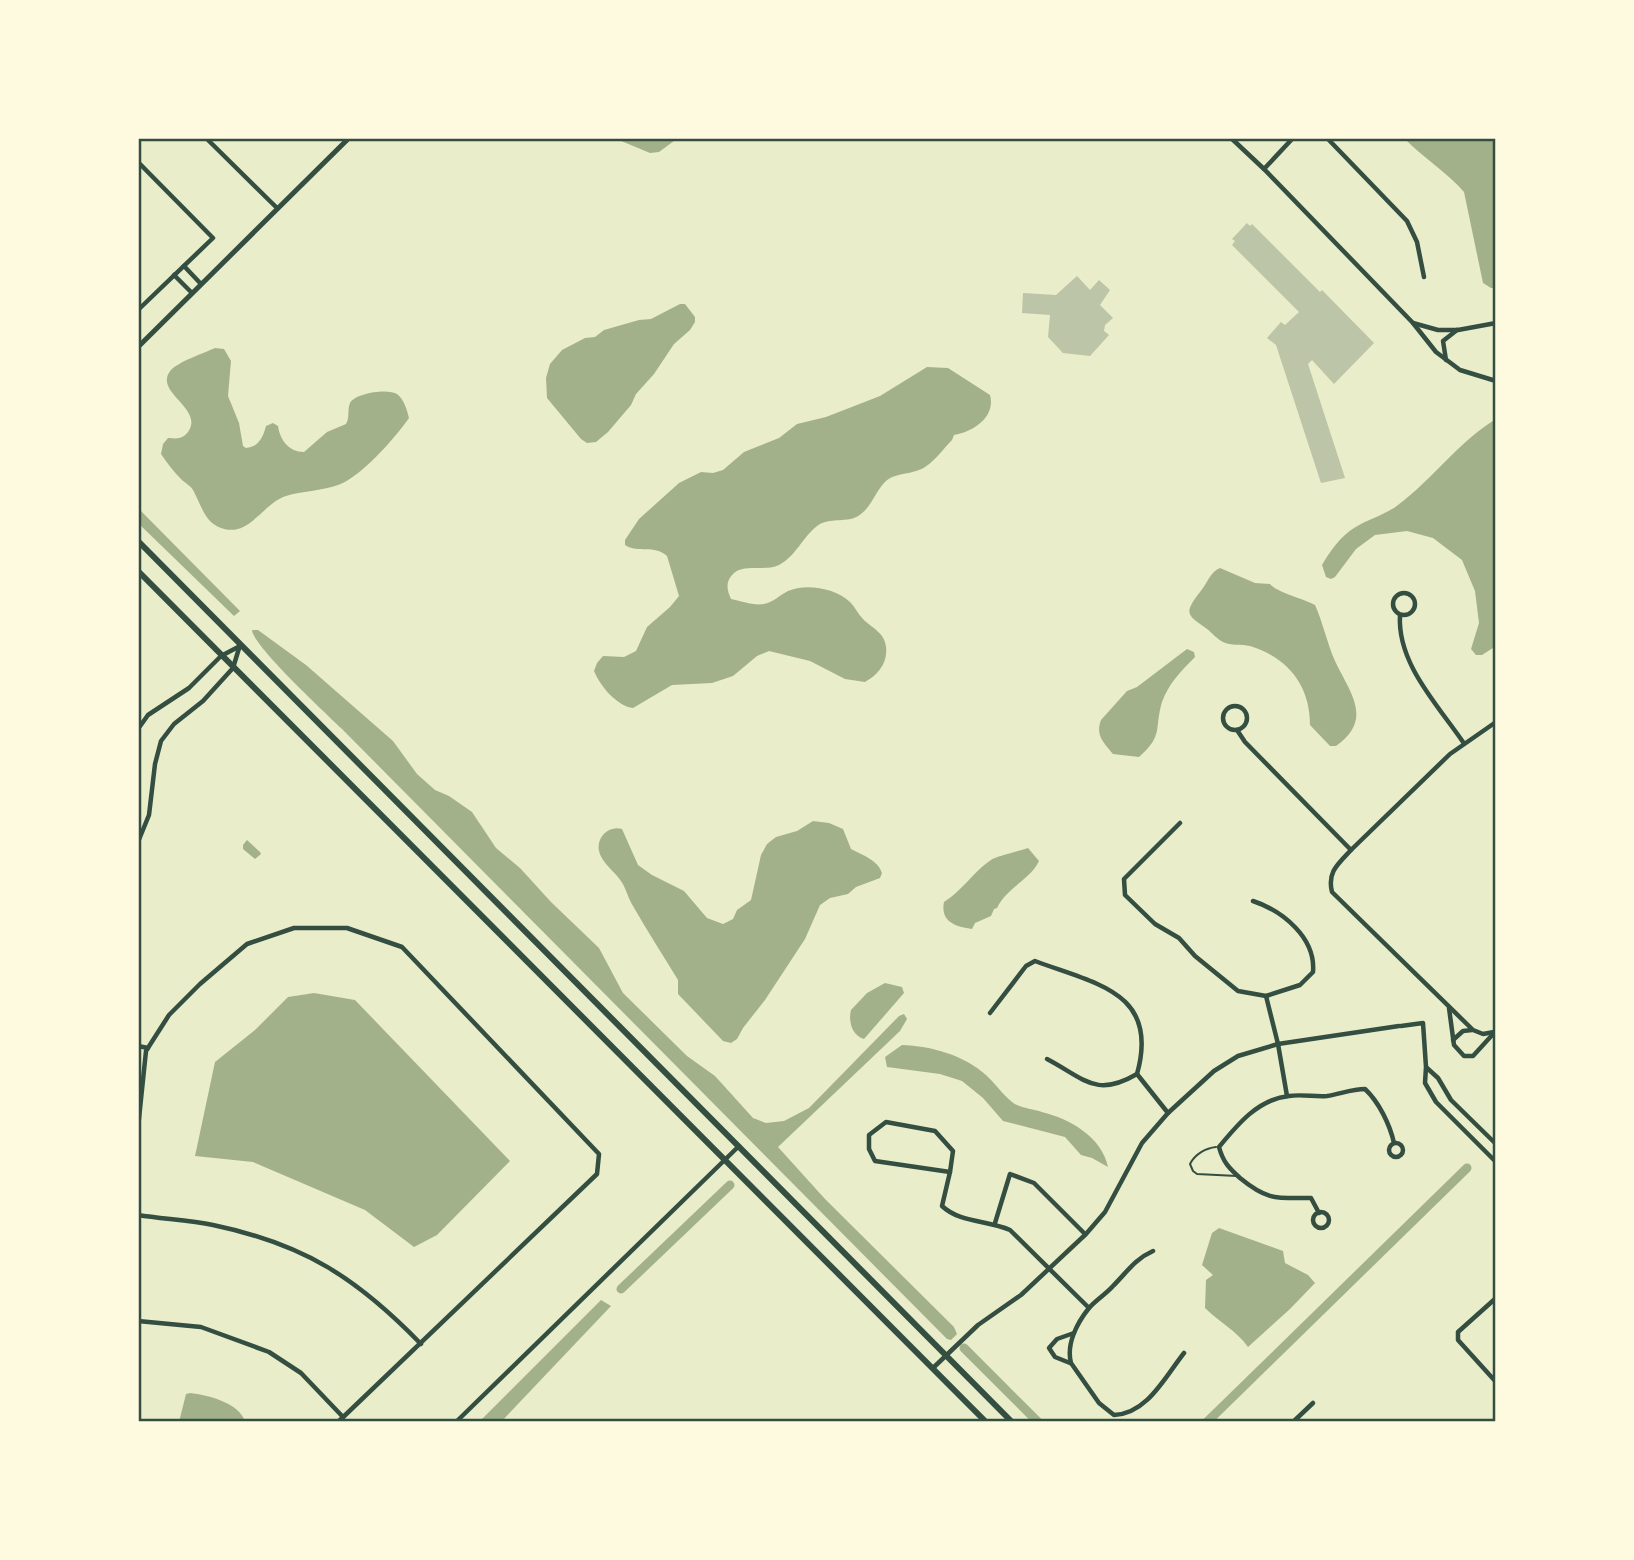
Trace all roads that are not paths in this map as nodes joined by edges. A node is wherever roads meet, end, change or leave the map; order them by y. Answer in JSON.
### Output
{"nodes":[{"id":1,"x":206,"y":138,"type":"edge"},
{"id":2,"x":349,"y":138,"type":"edge"},
{"id":3,"x":1231,"y":138,"type":"edge"},
{"id":4,"x":1293,"y":138,"type":"edge"},
{"id":5,"x":1327,"y":138,"type":"edge"},
{"id":6,"x":138,"y":162,"type":"edge"},
{"id":7,"x":1264,"y":169,"type":"junction"},
{"id":8,"x":277,"y":208,"type":"junction"},
{"id":9,"x":184,"y":266,"type":"junction"},
{"id":10,"x":174,"y":275,"type":"junction"},
{"id":11,"x":1423,"y":277,"type":"dead end"},
{"id":12,"x":201,"y":284,"type":"junction"},
{"id":13,"x":192,"y":293,"type":"junction"},
{"id":14,"x":138,"y":310,"type":"edge"},
{"id":15,"x":1413,"y":323,"type":"junction"},
{"id":16,"x":1496,"y":324,"type":"edge"},
{"id":17,"x":1458,"y":330,"type":"junction"},
{"id":18,"x":138,"y":347,"type":"edge"},
{"id":19,"x":1446,"y":360,"type":"junction"},
{"id":20,"x":1496,"y":381,"type":"edge"},
{"id":21,"x":138,"y":541,"type":"edge"},
{"id":22,"x":138,"y":571,"type":"edge"},
{"id":23,"x":1400,"y":615,"type":"junction"},
{"id":24,"x":240,"y":645,"type":"junction"},
{"id":25,"x":221,"y":656,"type":"junction"},
{"id":26,"x":233,"y":667,"type":"junction"},
{"id":27,"x":1496,"y":722,"type":"edge"},
{"id":28,"x":138,"y":729,"type":"edge"},
{"id":29,"x":1237,"y":730,"type":"junction"},
{"id":30,"x":1463,"y":743,"type":"junction"},
{"id":31,"x":1180,"y":823,"type":"dead end"},
{"id":32,"x":138,"y":842,"type":"edge"},
{"id":33,"x":1351,"y":850,"type":"junction"},
{"id":34,"x":1253,"y":901,"type":"dead end"},
{"id":35,"x":1266,"y":996,"type":"junction"},
{"id":36,"x":1449,"y":1007,"type":"junction"},
{"id":37,"x":990,"y":1013,"type":"dead end"},
{"id":38,"x":1473,"y":1030,"type":"junction"},
{"id":39,"x":1495,"y":1031,"type":"edge"},
{"id":40,"x":1453,"y":1040,"type":"junction"},
{"id":41,"x":1279,"y":1044,"type":"junction"},
{"id":42,"x":138,"y":1046,"type":"edge"},
{"id":43,"x":148,"y":1048,"type":"junction"},
{"id":44,"x":138,"y":1056,"type":"edge"},
{"id":45,"x":146,"y":1058,"type":"junction"},
{"id":46,"x":1047,"y":1059,"type":"dead end"},
{"id":47,"x":1426,"y":1067,"type":"junction"},
{"id":48,"x":1137,"y":1074,"type":"junction"},
{"id":49,"x":1287,"y":1096,"type":"junction"},
{"id":50,"x":1168,"y":1114,"type":"junction"},
{"id":51,"x":138,"y":1128,"type":"edge"},
{"id":52,"x":1394,"y":1143,"type":"dead end"},
{"id":53,"x":1496,"y":1144,"type":"edge"},
{"id":54,"x":740,"y":1146,"type":"junction"},
{"id":55,"x":1219,"y":1147,"type":"junction"},
{"id":56,"x":726,"y":1159,"type":"junction"},
{"id":57,"x":1496,"y":1162,"type":"edge"},
{"id":58,"x":950,"y":1172,"type":"junction"},
{"id":59,"x":1238,"y":1176,"type":"junction"},
{"id":60,"x":1319,"y":1213,"type":"dead end"},
{"id":61,"x":138,"y":1215,"type":"edge"},
{"id":62,"x":995,"y":1223,"type":"junction"},
{"id":63,"x":1086,"y":1234,"type":"junction"},
{"id":64,"x":1153,"y":1251,"type":"dead end"},
{"id":65,"x":1051,"y":1268,"type":"junction"},
{"id":66,"x":1496,"y":1298,"type":"edge"},
{"id":67,"x":1089,"y":1308,"type":"junction"},
{"id":68,"x":138,"y":1321,"type":"edge"},
{"id":69,"x":1075,"y":1332,"type":"junction"},
{"id":70,"x":421,"y":1344,"type":"junction"},
{"id":71,"x":1184,"y":1353,"type":"dead end"},
{"id":72,"x":947,"y":1354,"type":"junction"},
{"id":73,"x":1071,"y":1363,"type":"junction"},
{"id":74,"x":933,"y":1368,"type":"junction"},
{"id":75,"x":1496,"y":1382,"type":"edge"},
{"id":76,"x":1313,"y":1403,"type":"dead end"},
{"id":77,"x":343,"y":1417,"type":"junction"},
{"id":78,"x":338,"y":1422,"type":"edge"},
{"id":79,"x":456,"y":1422,"type":"edge"},
{"id":80,"x":986,"y":1422,"type":"edge"},
{"id":81,"x":1012,"y":1422,"type":"edge"},
{"id":82,"x":1293,"y":1422,"type":"edge"}],
"edges":[{"from":1,"to":8,"type":"street"},
{"from":2,"to":8,"type":"street"},
{"from":3,"to":7,"type":"street"},
{"from":4,"to":7,"type":"street"},
{"from":5,"to":11,"type":"street"},
{"from":6,"to":9,"type":"street"},
{"from":7,"to":15,"type":"street"},
{"from":8,"to":12,"type":"street"},
{"from":9,"to":10,"type":"street"},
{"from":9,"to":12,"type":"street"},
{"from":10,"to":13,"type":"street"},
{"from":10,"to":14,"type":"street"},
{"from":12,"to":13,"type":"street"},
{"from":13,"to":18,"type":"street"},
{"from":15,"to":17,"type":"street"},
{"from":15,"to":19,"type":"street"},
{"from":16,"to":17,"type":"street"},
{"from":17,"to":19,"type":"street"},
{"from":19,"to":20,"type":"street"},
{"from":21,"to":24,"type":"main road"},
{"from":22,"to":25,"type":"main road"},
{"from":23,"to":23,"type":"street"},
{"from":23,"to":30,"type":"street"},
{"from":24,"to":25,"type":"street"},
{"from":24,"to":26,"type":"street"},
{"from":24,"to":54,"type":"main road"},
{"from":25,"to":26,"type":"main road"},
{"from":25,"to":28,"type":"street"},
{"from":26,"to":32,"type":"street"},
{"from":26,"to":56,"type":"main road"},
{"from":27,"to":30,"type":"street"},
{"from":29,"to":29,"type":"street"},
{"from":29,"to":33,"type":"street"},
{"from":30,"to":33,"type":"street"},
{"from":31,"to":35,"type":"street"},
{"from":33,"to":36,"type":"street"},
{"from":34,"to":35,"type":"street"},
{"from":35,"to":41,"type":"street"},
{"from":36,"to":38,"type":"street"},
{"from":36,"to":40,"type":"street"},
{"from":37,"to":48,"type":"street"},
{"from":38,"to":39,"type":"street"},
{"from":38,"to":40,"type":"street"},
{"from":39,"to":40,"type":"street"},
{"from":41,"to":47,"type":"street"},
{"from":41,"to":49,"type":"street"},
{"from":41,"to":50,"type":"street"},
{"from":42,"to":43,"type":"street"},
{"from":43,"to":45,"type":"street"},
{"from":43,"to":70,"type":"street"},
{"from":44,"to":45,"type":"street"},
{"from":45,"to":51,"type":"street"},
{"from":46,"to":48,"type":"street"},
{"from":47,"to":53,"type":"street"},
{"from":47,"to":57,"type":"street"},
{"from":48,"to":50,"type":"street"},
{"from":49,"to":52,"type":"street"},
{"from":49,"to":55,"type":"street"},
{"from":50,"to":63,"type":"street"},
{"from":54,"to":56,"type":"street"},
{"from":54,"to":72,"type":"main road"},
{"from":55,"to":59,"type":"street"},
{"from":55,"to":59,"type":"lane"},
{"from":56,"to":74,"type":"main road"},
{"from":56,"to":79,"type":"street"},
{"from":58,"to":58,"type":"street"},
{"from":58,"to":62,"type":"street"},
{"from":59,"to":60,"type":"street"},
{"from":61,"to":70,"type":"street"},
{"from":62,"to":63,"type":"street"},
{"from":62,"to":65,"type":"street"},
{"from":63,"to":65,"type":"street"},
{"from":64,"to":67,"type":"street"},
{"from":65,"to":67,"type":"street"},
{"from":65,"to":72,"type":"street"},
{"from":66,"to":75,"type":"street"},
{"from":67,"to":69,"type":"street"},
{"from":68,"to":77,"type":"street"},
{"from":69,"to":73,"type":"street"},
{"from":69,"to":73,"type":"street"},
{"from":70,"to":77,"type":"street"},
{"from":71,"to":73,"type":"street"},
{"from":72,"to":74,"type":"street"},
{"from":72,"to":81,"type":"main road"},
{"from":74,"to":80,"type":"main road"},
{"from":76,"to":82,"type":"street"},
{"from":77,"to":78,"type":"street"}]}
